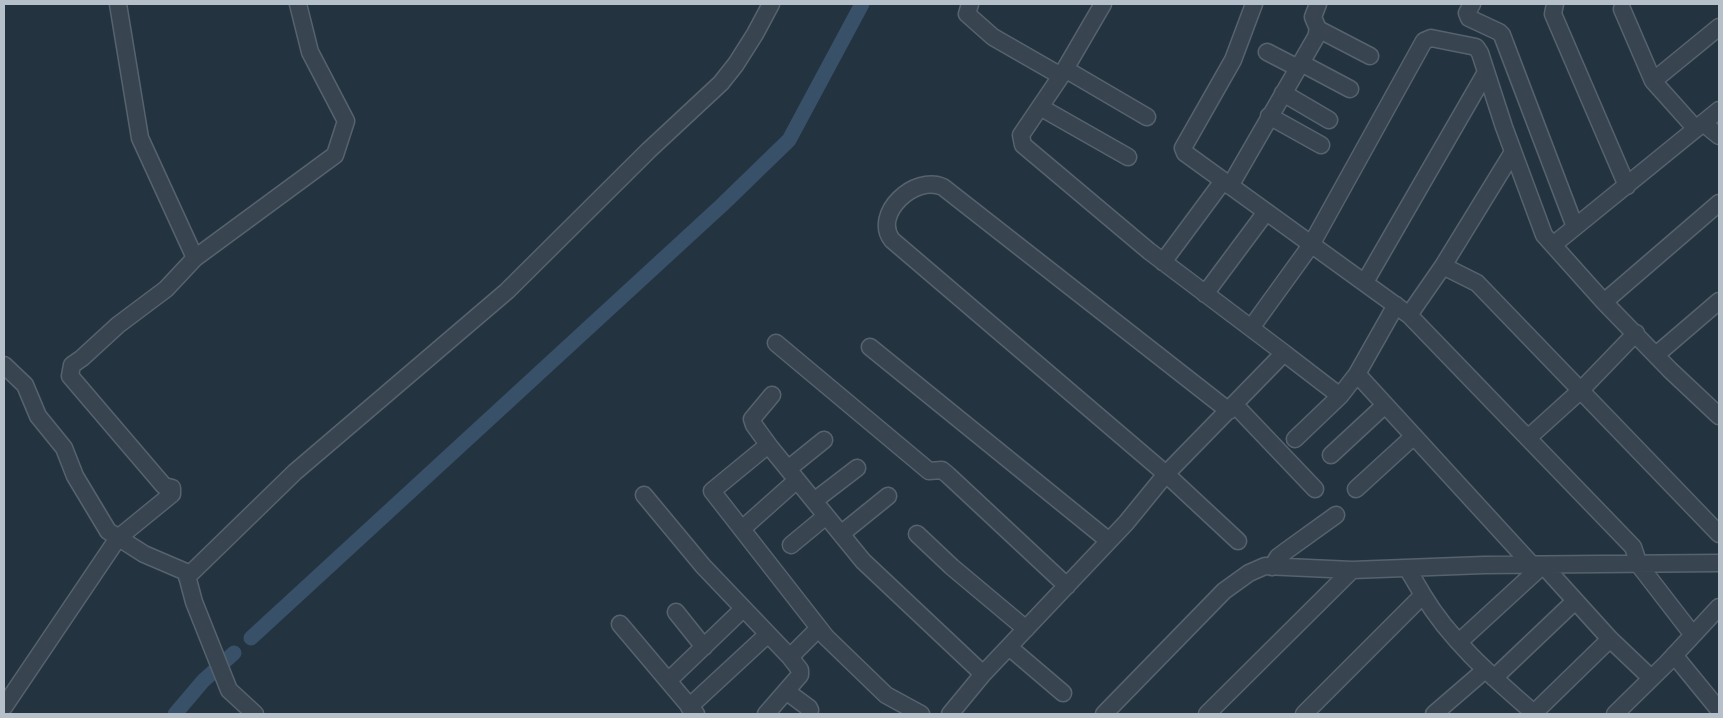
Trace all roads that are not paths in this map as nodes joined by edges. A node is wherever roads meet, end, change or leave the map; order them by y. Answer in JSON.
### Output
{"nodes":[{"id":1,"x":118,"y":4,"type":"edge"},
{"id":2,"x":298,"y":4,"type":"edge"},
{"id":3,"x":770,"y":4,"type":"edge"},
{"id":4,"x":970,"y":4,"type":"edge"},
{"id":5,"x":1104,"y":4,"type":"edge"},
{"id":6,"x":1254,"y":4,"type":"edge"},
{"id":7,"x":1318,"y":4,"type":"edge"},
{"id":8,"x":1472,"y":4,"type":"edge"},
{"id":9,"x":1555,"y":4,"type":"edge"},
{"id":10,"x":1622,"y":9,"type":"dead end"},
{"id":11,"x":1719,"y":27,"type":"edge"},
{"id":12,"x":1318,"y":29,"type":"junction"},
{"id":13,"x":1267,"y":52,"type":"dead end"},
{"id":14,"x":1370,"y":56,"type":"dead end"},
{"id":15,"x":1300,"y":65,"type":"junction"},
{"id":16,"x":1063,"y":72,"type":"junction"},
{"id":17,"x":1485,"y":74,"type":"junction"},
{"id":18,"x":1653,"y":81,"type":"junction"},
{"id":19,"x":1350,"y":88,"type":"dead end"},
{"id":20,"x":1282,"y":93,"type":"junction"},
{"id":21,"x":1040,"y":106,"type":"junction"},
{"id":22,"x":1719,"y":110,"type":"edge"},
{"id":23,"x":1269,"y":116,"type":"junction"},
{"id":24,"x":1148,"y":117,"type":"dead end"},
{"id":25,"x":1329,"y":120,"type":"dead end"},
{"id":26,"x":1700,"y":126,"type":"junction"},
{"id":27,"x":1719,"y":136,"type":"edge"},
{"id":28,"x":1322,"y":145,"type":"dead end"},
{"id":29,"x":1513,"y":152,"type":"junction"},
{"id":30,"x":1128,"y":157,"type":"dead end"},
{"id":31,"x":1227,"y":183,"type":"junction"},
{"id":32,"x":1627,"y":186,"type":"junction"},
{"id":33,"x":1719,"y":203,"type":"edge"},
{"id":34,"x":1266,"y":212,"type":"junction"},
{"id":35,"x":1575,"y":227,"type":"junction"},
{"id":36,"x":1312,"y":245,"type":"junction"},
{"id":37,"x":1553,"y":245,"type":"junction"},
{"id":38,"x":194,"y":258,"type":"junction"},
{"id":39,"x":1163,"y":262,"type":"junction"},
{"id":40,"x":1443,"y":266,"type":"junction"},
{"id":41,"x":1365,"y":282,"type":"junction"},
{"id":42,"x":1205,"y":294,"type":"junction"},
{"id":43,"x":1719,"y":300,"type":"edge"},
{"id":44,"x":1604,"y":302,"type":"junction"},
{"id":45,"x":1402,"y":310,"type":"junction"},
{"id":46,"x":1250,"y":328,"type":"junction"},
{"id":47,"x":1636,"y":333,"type":"junction"},
{"id":48,"x":776,"y":343,"type":"dead end"},
{"id":49,"x":870,"y":347,"type":"dead end"},
{"id":50,"x":1284,"y":353,"type":"junction"},
{"id":51,"x":1656,"y":355,"type":"junction"},
{"id":52,"x":4,"y":365,"type":"edge"},
{"id":53,"x":1357,"y":374,"type":"junction"},
{"id":54,"x":1581,"y":390,"type":"junction"},
{"id":55,"x":772,"y":395,"type":"dead end"},
{"id":56,"x":1340,"y":396,"type":"junction"},
{"id":57,"x":1385,"y":405,"type":"junction"},
{"id":58,"x":1232,"y":408,"type":"junction"},
{"id":59,"x":1717,"y":411,"type":"edge"},
{"id":60,"x":1414,"y":436,"type":"junction"},
{"id":61,"x":1528,"y":438,"type":"junction"},
{"id":62,"x":1295,"y":439,"type":"dead end"},
{"id":63,"x":824,"y":440,"type":"dead end"},
{"id":64,"x":768,"y":445,"type":"junction"},
{"id":65,"x":1331,"y":455,"type":"dead end"},
{"id":66,"x":857,"y":468,"type":"dead end"},
{"id":67,"x":1166,"y":474,"type":"junction"},
{"id":68,"x":792,"y":475,"type":"junction"},
{"id":69,"x":1315,"y":489,"type":"dead end"},
{"id":70,"x":1356,"y":489,"type":"dead end"},
{"id":71,"x":644,"y":495,"type":"dead end"},
{"id":72,"x":888,"y":496,"type":"dead end"},
{"id":73,"x":814,"y":501,"type":"junction"},
{"id":74,"x":1336,"y":515,"type":"dead end"},
{"id":75,"x":826,"y":516,"type":"junction"},
{"id":76,"x":742,"y":529,"type":"junction"},
{"id":77,"x":841,"y":534,"type":"junction"},
{"id":78,"x":917,"y":534,"type":"dead end"},
{"id":79,"x":1719,"y":534,"type":"edge"},
{"id":80,"x":118,"y":538,"type":"junction"},
{"id":81,"x":1109,"y":541,"type":"junction"},
{"id":82,"x":1238,"y":541,"type":"dead end"},
{"id":83,"x":792,"y":545,"type":"dead end"},
{"id":84,"x":1719,"y":564,"type":"edge"},
{"id":85,"x":1538,"y":565,"type":"junction"},
{"id":86,"x":1639,"y":565,"type":"junction"},
{"id":87,"x":1272,"y":567,"type":"junction"},
{"id":88,"x":1407,"y":568,"type":"junction"},
{"id":89,"x":1352,"y":570,"type":"junction"},
{"id":90,"x":187,"y":577,"type":"junction"},
{"id":91,"x":1067,"y":586,"type":"junction"},
{"id":92,"x":1423,"y":595,"type":"junction"},
{"id":93,"x":1575,"y":601,"type":"junction"},
{"id":94,"x":1719,"y":607,"type":"edge"},
{"id":95,"x":743,"y":609,"type":"junction"},
{"id":96,"x":676,"y":612,"type":"dead end"},
{"id":97,"x":620,"y":624,"type":"dead end"},
{"id":98,"x":819,"y":628,"type":"junction"},
{"id":99,"x":1026,"y":629,"type":"junction"},
{"id":100,"x":768,"y":634,"type":"junction"},
{"id":101,"x":1693,"y":635,"type":"junction"},
{"id":102,"x":1610,"y":639,"type":"junction"},
{"id":103,"x":1459,"y":642,"type":"junction"},
{"id":104,"x":1009,"y":646,"type":"junction"},
{"id":105,"x":704,"y":647,"type":"junction"},
{"id":106,"x":1674,"y":655,"type":"junction"},
{"id":107,"x":790,"y":657,"type":"junction"},
{"id":108,"x":983,"y":674,"type":"junction"},
{"id":109,"x":1490,"y":674,"type":"junction"},
{"id":110,"x":1651,"y":678,"type":"junction"},
{"id":111,"x":668,"y":681,"type":"junction"},
{"id":112,"x":786,"y":691,"type":"junction"},
{"id":113,"x":1063,"y":693,"type":"dead end"},
{"id":114,"x":4,"y":707,"type":"edge"},
{"id":115,"x":693,"y":710,"type":"edge"},
{"id":116,"x":1719,"y":710,"type":"edge"},
{"id":117,"x":915,"y":713,"type":"edge"},
{"id":118,"x":255,"y":714,"type":"edge"},
{"id":119,"x":766,"y":714,"type":"edge"},
{"id":120,"x":809,"y":714,"type":"edge"},
{"id":121,"x":950,"y":714,"type":"edge"},
{"id":122,"x":1104,"y":714,"type":"edge"},
{"id":123,"x":1207,"y":714,"type":"edge"},
{"id":124,"x":1304,"y":714,"type":"edge"},
{"id":125,"x":1434,"y":714,"type":"edge"},
{"id":126,"x":1534,"y":714,"type":"edge"},
{"id":127,"x":1615,"y":714,"type":"edge"}],
"edges":[{"from":1,"to":38,"type":"street"},
{"from":2,"to":38,"type":"street"},
{"from":3,"to":90,"type":"street"},
{"from":4,"to":16,"type":"street"},
{"from":5,"to":16,"type":"street"},
{"from":6,"to":31,"type":"street"},
{"from":7,"to":12,"type":"street"},
{"from":8,"to":35,"type":"street"},
{"from":9,"to":32,"type":"street"},
{"from":10,"to":18,"type":"street"},
{"from":11,"to":18,"type":"street"},
{"from":12,"to":14,"type":"street"},
{"from":12,"to":15,"type":"street"},
{"from":13,"to":15,"type":"street"},
{"from":15,"to":19,"type":"street"},
{"from":15,"to":20,"type":"street"},
{"from":16,"to":21,"type":"street"},
{"from":16,"to":24,"type":"street"},
{"from":17,"to":29,"type":"street"},
{"from":17,"to":36,"type":"street"},
{"from":17,"to":41,"type":"street"},
{"from":18,"to":26,"type":"street"},
{"from":20,"to":23,"type":"street"},
{"from":20,"to":25,"type":"street"},
{"from":21,"to":30,"type":"street"},
{"from":21,"to":39,"type":"street"},
{"from":22,"to":26,"type":"street"},
{"from":23,"to":28,"type":"street"},
{"from":23,"to":31,"type":"street"},
{"from":26,"to":27,"type":"street"},
{"from":26,"to":32,"type":"street"},
{"from":29,"to":37,"type":"street"},
{"from":29,"to":40,"type":"street"},
{"from":31,"to":34,"type":"street"},
{"from":31,"to":39,"type":"street"},
{"from":32,"to":35,"type":"street"},
{"from":33,"to":44,"type":"street"},
{"from":34,"to":36,"type":"street"},
{"from":34,"to":42,"type":"street"},
{"from":35,"to":37,"type":"street"},
{"from":36,"to":41,"type":"street"},
{"from":36,"to":46,"type":"street"},
{"from":37,"to":44,"type":"street"},
{"from":38,"to":80,"type":"street"},
{"from":39,"to":42,"type":"street"},
{"from":40,"to":45,"type":"street"},
{"from":40,"to":54,"type":"street"},
{"from":41,"to":45,"type":"street"},
{"from":42,"to":46,"type":"street"},
{"from":43,"to":51,"type":"street"},
{"from":44,"to":47,"type":"street"},
{"from":45,"to":53,"type":"street"},
{"from":45,"to":61,"type":"street"},
{"from":46,"to":50,"type":"street"},
{"from":47,"to":51,"type":"street"},
{"from":47,"to":54,"type":"street"},
{"from":48,"to":91,"type":"street"},
{"from":49,"to":81,"type":"street"},
{"from":50,"to":56,"type":"street"},
{"from":50,"to":58,"type":"street"},
{"from":51,"to":59,"type":"street"},
{"from":52,"to":80,"type":"street"},
{"from":53,"to":56,"type":"street"},
{"from":53,"to":57,"type":"street"},
{"from":54,"to":61,"type":"street"},
{"from":54,"to":79,"type":"street"},
{"from":55,"to":64,"type":"street"},
{"from":56,"to":62,"type":"street"},
{"from":57,"to":60,"type":"street"},
{"from":57,"to":65,"type":"street"},
{"from":58,"to":67,"type":"street"},
{"from":58,"to":67,"type":"street"},
{"from":58,"to":69,"type":"street"},
{"from":60,"to":70,"type":"street"},
{"from":60,"to":85,"type":"street"},
{"from":61,"to":86,"type":"street"},
{"from":63,"to":68,"type":"street"},
{"from":64,"to":68,"type":"street"},
{"from":64,"to":76,"type":"street"},
{"from":66,"to":73,"type":"street"},
{"from":67,"to":81,"type":"street"},
{"from":67,"to":82,"type":"street"},
{"from":68,"to":73,"type":"street"},
{"from":68,"to":76,"type":"street"},
{"from":71,"to":95,"type":"street"},
{"from":72,"to":77,"type":"street"},
{"from":73,"to":75,"type":"street"},
{"from":74,"to":87,"type":"street"},
{"from":75,"to":77,"type":"street"},
{"from":75,"to":83,"type":"street"},
{"from":76,"to":98,"type":"street"},
{"from":77,"to":108,"type":"street"},
{"from":78,"to":99,"type":"street"},
{"from":80,"to":90,"type":"street"},
{"from":80,"to":114,"type":"street"},
{"from":81,"to":91,"type":"street"},
{"from":84,"to":86,"type":"street"},
{"from":85,"to":86,"type":"street"},
{"from":85,"to":88,"type":"street"},
{"from":85,"to":93,"type":"street"},
{"from":85,"to":103,"type":"street"},
{"from":86,"to":101,"type":"street"},
{"from":87,"to":89,"type":"street"},
{"from":87,"to":122,"type":"street"},
{"from":88,"to":89,"type":"street"},
{"from":88,"to":92,"type":"street"},
{"from":89,"to":123,"type":"street"},
{"from":90,"to":118,"type":"street"},
{"from":91,"to":99,"type":"street"},
{"from":92,"to":103,"type":"street"},
{"from":92,"to":124,"type":"street"},
{"from":93,"to":102,"type":"street"},
{"from":93,"to":109,"type":"street"},
{"from":94,"to":101,"type":"street"},
{"from":95,"to":100,"type":"street"},
{"from":95,"to":105,"type":"street"},
{"from":96,"to":105,"type":"street"},
{"from":97,"to":111,"type":"street"},
{"from":98,"to":107,"type":"street"},
{"from":98,"to":117,"type":"street"},
{"from":99,"to":104,"type":"street"},
{"from":100,"to":107,"type":"street"},
{"from":100,"to":115,"type":"street"},
{"from":101,"to":106,"type":"street"},
{"from":102,"to":110,"type":"street"},
{"from":102,"to":126,"type":"street"},
{"from":103,"to":109,"type":"street"},
{"from":104,"to":108,"type":"street"},
{"from":104,"to":113,"type":"street"},
{"from":105,"to":111,"type":"street"},
{"from":106,"to":110,"type":"street"},
{"from":106,"to":116,"type":"street"},
{"from":107,"to":112,"type":"street"},
{"from":108,"to":121,"type":"street"},
{"from":109,"to":125,"type":"street"},
{"from":109,"to":126,"type":"street"},
{"from":110,"to":127,"type":"street"},
{"from":111,"to":115,"type":"street"},
{"from":112,"to":119,"type":"street"},
{"from":112,"to":120,"type":"street"}]}
